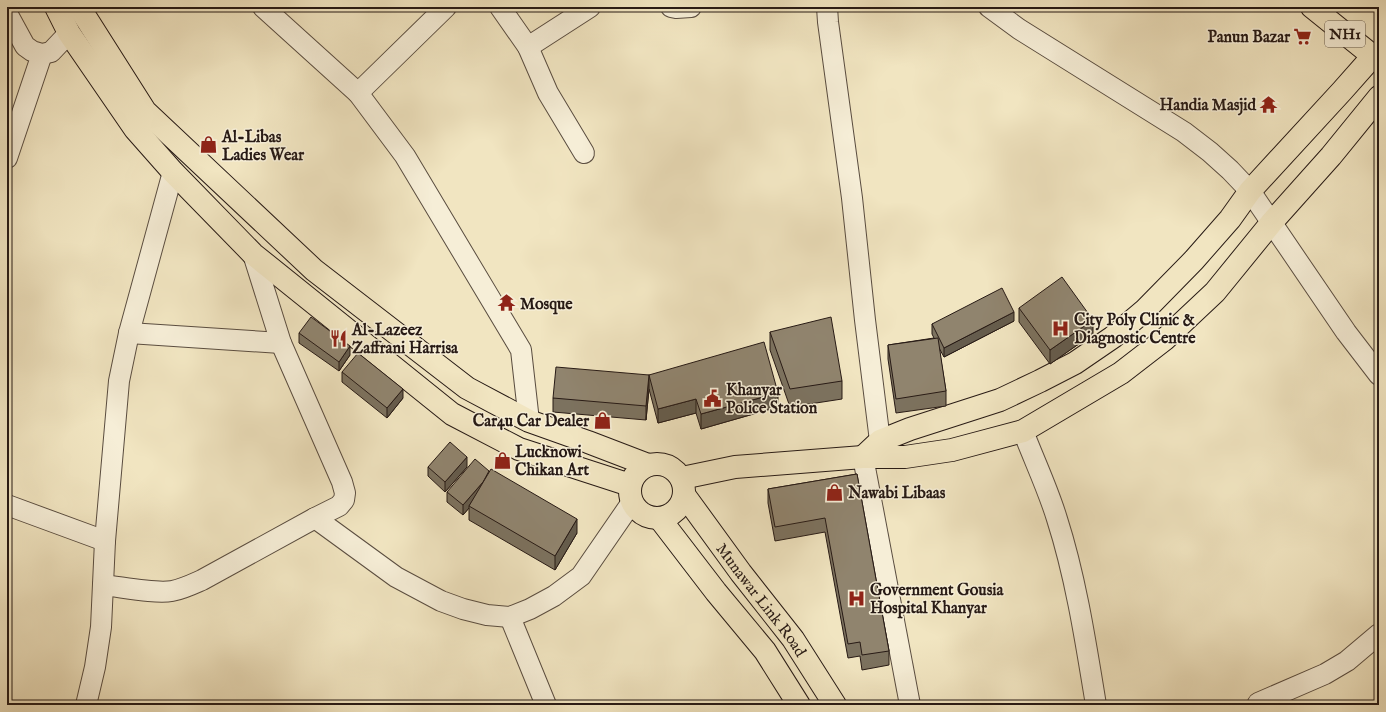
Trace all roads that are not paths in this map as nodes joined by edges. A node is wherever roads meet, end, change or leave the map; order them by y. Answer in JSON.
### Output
{"nodes":[{"id":1,"x":56,"y":7,"type":"edge"},
{"id":2,"x":79,"y":7,"type":"edge"},
{"id":3,"x":263,"y":7,"type":"edge"},
{"id":4,"x":446,"y":7,"type":"edge"},
{"id":5,"x":500,"y":7,"type":"edge"},
{"id":6,"x":590,"y":7,"type":"edge"},
{"id":7,"x":671,"y":7,"type":"edge"},
{"id":8,"x":691,"y":7,"type":"edge"},
{"id":9,"x":827,"y":7,"type":"edge"},
{"id":10,"x":989,"y":7,"type":"edge"},
{"id":11,"x":1312,"y":7,"type":"edge"},
{"id":12,"x":7,"y":13,"type":"edge"},
{"id":13,"x":69,"y":33,"type":"junction"},
{"id":14,"x":528,"y":47,"type":"junction"},
{"id":15,"x":42,"y":54,"type":"junction"},
{"id":16,"x":1376,"y":59,"type":"edge"},
{"id":17,"x":358,"y":93,"type":"junction"},
{"id":18,"x":1379,"y":97,"type":"edge"},
{"id":19,"x":584,"y":153,"type":"dead end"},
{"id":20,"x":7,"y":158,"type":"edge"},
{"id":21,"x":173,"y":172,"type":"junction"},
{"id":22,"x":1250,"y":191,"type":"junction"},
{"id":23,"x":1272,"y":222,"type":"junction"},
{"id":24,"x":253,"y":254,"type":"junction"},
{"id":25,"x":129,"y":333,"type":"junction"},
{"id":26,"x":281,"y":343,"type":"junction"},
{"id":27,"x":1379,"y":375,"type":"edge"},
{"id":28,"x":529,"y":421,"type":"junction"},
{"id":29,"x":1023,"y":431,"type":"junction"},
{"id":30,"x":880,"y":441,"type":"junction"},
{"id":31,"x":862,"y":457,"type":"junction"},
{"id":32,"x":648,"y":465,"type":"junction"},
{"id":33,"x":683,"y":487,"type":"junction"},
{"id":34,"x":631,"y":494,"type":"junction"},
{"id":35,"x":7,"y":505,"type":"edge"},
{"id":36,"x":315,"y":518,"type":"junction"},
{"id":37,"x":660,"y":519,"type":"junction"},
{"id":38,"x":105,"y":541,"type":"junction"},
{"id":39,"x":103,"y":585,"type":"junction"},
{"id":40,"x":510,"y":617,"type":"junction"},
{"id":41,"x":1379,"y":634,"type":"edge"},
{"id":42,"x":1258,"y":703,"type":"dead end"},
{"id":43,"x":86,"y":705,"type":"edge"},
{"id":44,"x":546,"y":705,"type":"edge"},
{"id":45,"x":799,"y":705,"type":"edge"},
{"id":46,"x":835,"y":705,"type":"edge"},
{"id":47,"x":910,"y":705,"type":"edge"},
{"id":48,"x":1096,"y":705,"type":"edge"}],
"edges":[{"from":1,"to":13,"type":"main road"},
{"from":2,"to":28,"type":"main road"},
{"from":3,"to":17,"type":"street"},
{"from":4,"to":17,"type":"street"},
{"from":5,"to":14,"type":"street"},
{"from":6,"to":14,"type":"street"},
{"from":7,"to":8,"type":"street"},
{"from":9,"to":30,"type":"street"},
{"from":10,"to":22,"type":"street"},
{"from":11,"to":16,"type":"main road","number":"NH1"},
{"from":12,"to":15,"type":"street"},
{"from":13,"to":15,"type":"street"},
{"from":13,"to":21,"type":"main road"},
{"from":14,"to":19,"type":"street"},
{"from":15,"to":20,"type":"street"},
{"from":16,"to":22,"type":"main road"},
{"from":17,"to":28,"type":"street"},
{"from":18,"to":23,"type":"main road"},
{"from":21,"to":24,"type":"main road"},
{"from":21,"to":25,"type":"street"},
{"from":22,"to":23,"type":"street"},
{"from":22,"to":30,"type":"main road"},
{"from":23,"to":27,"type":"street"},
{"from":23,"to":29,"type":"main road"},
{"from":24,"to":26,"type":"street"},
{"from":24,"to":34,"type":"main road"},
{"from":25,"to":26,"type":"street"},
{"from":25,"to":38,"type":"street"},
{"from":26,"to":36,"type":"street"},
{"from":28,"to":32,"type":"main road"},
{"from":29,"to":31,"type":"main road"},
{"from":29,"to":48,"type":"street"},
{"from":30,"to":31,"type":"main road"},
{"from":31,"to":33,"type":"main road"},
{"from":31,"to":47,"type":"street"},
{"from":32,"to":33,"type":"main road"},
{"from":32,"to":34,"type":"main road"},
{"from":33,"to":37,"type":"main road"},
{"from":33,"to":46,"type":"main road","name":"Munawar Link Road"},
{"from":34,"to":37,"type":"main road"},
{"from":34,"to":40,"type":"street"},
{"from":35,"to":38,"type":"street"},
{"from":36,"to":39,"type":"street"},
{"from":36,"to":40,"type":"street"},
{"from":37,"to":45,"type":"main road","name":"Munawar Link Road"},
{"from":38,"to":39,"type":"street"},
{"from":39,"to":43,"type":"street"},
{"from":40,"to":44,"type":"street"},
{"from":41,"to":42,"type":"street"}]}
